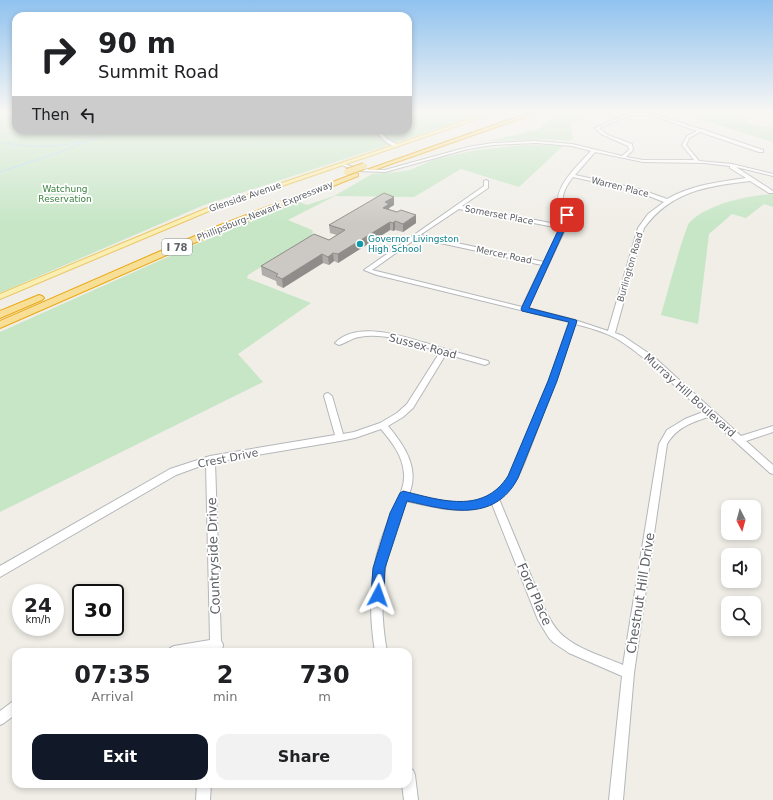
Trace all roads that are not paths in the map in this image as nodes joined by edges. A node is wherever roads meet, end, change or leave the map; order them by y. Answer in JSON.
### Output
{"nodes":[{"id":1,"x":386,"y":149,"type":"edge"},
{"id":2,"x":412,"y":149,"type":"edge"},
{"id":3,"x":429,"y":149,"type":"edge"},
{"id":4,"x":460,"y":149,"type":"edge"},
{"id":5,"x":590,"y":149,"type":"edge"},
{"id":6,"x":631,"y":149,"type":"edge"},
{"id":7,"x":688,"y":149,"type":"edge"},
{"id":8,"x":756,"y":149,"type":"edge"},
{"id":9,"x":594,"y":150,"type":"junction"},
{"id":10,"x":761,"y":151,"type":"dead end"},
{"id":11,"x":623,"y":157,"type":"junction"},
{"id":12,"x":698,"y":162,"type":"junction"},
{"id":13,"x":341,"y":164,"type":"junction"},
{"id":14,"x":728,"y":165,"type":"junction"},
{"id":15,"x":352,"y":173,"type":"junction"},
{"id":16,"x":773,"y":175,"type":"edge"},
{"id":17,"x":573,"y":176,"type":"junction"},
{"id":18,"x":751,"y":179,"type":"junction"},
{"id":19,"x":486,"y":181,"type":"dead end"},
{"id":20,"x":771,"y":192,"type":"dead end"},
{"id":21,"x":667,"y":201,"type":"junction"},
{"id":22,"x":458,"y":207,"type":"junction"},
{"id":23,"x":563,"y":227,"type":"junction"},
{"id":24,"x":416,"y":236,"type":"junction"},
{"id":25,"x":546,"y":264,"type":"junction"},
{"id":26,"x":0,"y":297,"type":"edge"},
{"id":27,"x":524,"y":309,"type":"junction"},
{"id":28,"x":0,"y":315,"type":"edge"},
{"id":29,"x":573,"y":321,"type":"junction"},
{"id":30,"x":0,"y":324,"type":"edge"},
{"id":31,"x":611,"y":334,"type":"junction"},
{"id":32,"x":339,"y":343,"type":"dead end"},
{"id":33,"x":444,"y":351,"type":"junction"},
{"id":34,"x":485,"y":363,"type":"dead end"},
{"id":35,"x":328,"y":396,"type":"dead end"},
{"id":36,"x":709,"y":414,"type":"junction"},
{"id":37,"x":383,"y":425,"type":"junction"},
{"id":38,"x":773,"y":430,"type":"edge"},
{"id":39,"x":340,"y":438,"type":"junction"},
{"id":40,"x":740,"y":440,"type":"junction"},
{"id":41,"x":210,"y":459,"type":"junction"},
{"id":42,"x":773,"y":470,"type":"edge"},
{"id":43,"x":403,"y":496,"type":"junction"},
{"id":44,"x":494,"y":498,"type":"junction"},
{"id":45,"x":0,"y":572,"type":"edge"},
{"id":46,"x":216,"y":648,"type":"edge"},
{"id":47,"x":380,"y":648,"type":"edge"},
{"id":48,"x":628,"y":673,"type":"junction"},
{"id":49,"x":12,"y":709,"type":"edge"},
{"id":50,"x":0,"y":719,"type":"edge"},
{"id":51,"x":204,"y":788,"type":"edge"},
{"id":52,"x":410,"y":788,"type":"edge"},
{"id":53,"x":203,"y":800,"type":"edge"},
{"id":54,"x":411,"y":800,"type":"edge"},
{"id":55,"x":616,"y":800,"type":"edge"}],
"edges":[{"from":1,"to":13,"type":"main road","name":"Glenside Avenue"},
{"from":2,"to":15,"type":"highway","name":"Phillipsburg-Newark Expressway","number":"I 78","bridge":true},
{"from":3,"to":15,"type":"highway","name":"Phillipsburg-Newark Expressway","number":"I 78"},
{"from":4,"to":13,"type":"street"},
{"from":5,"to":9,"type":"street"},
{"from":6,"to":11,"type":"street"},
{"from":7,"to":12,"type":"street"},
{"from":8,"to":10,"type":"street"},
{"from":9,"to":11,"type":"street"},
{"from":9,"to":17,"type":"street"},
{"from":11,"to":12,"type":"street"},
{"from":12,"to":14,"type":"street"},
{"from":13,"to":26,"type":"main road","name":"Glenside Avenue"},
{"from":14,"to":16,"type":"street"},
{"from":14,"to":18,"type":"street"},
{"from":15,"to":28,"type":"highway","name":"Phillipsburg-Newark Expressway","number":"I 78"},
{"from":15,"to":30,"type":"highway","name":"Phillipsburg-Newark Expressway","number":"I 78"},
{"from":17,"to":21,"type":"street","name":"Warren Place"},
{"from":17,"to":23,"type":"street"},
{"from":18,"to":20,"type":"street"},
{"from":18,"to":21,"type":"street","name":"Burlington Road"},
{"from":19,"to":22,"type":"street"},
{"from":21,"to":31,"type":"street","name":"Burlington Road"},
{"from":22,"to":23,"type":"street","name":"Somerset Place"},
{"from":22,"to":24,"type":"street"},
{"from":23,"to":25,"type":"street"},
{"from":24,"to":25,"type":"street","name":"Mercer Road"},
{"from":24,"to":27,"type":"street","name":"Murray Hill Boulevard"},
{"from":25,"to":27,"type":"street"},
{"from":27,"to":29,"type":"street","name":"Murray Hill Boulevard"},
{"from":29,"to":31,"type":"street","name":"Murray Hill Boulevard"},
{"from":29,"to":44,"type":"street"},
{"from":31,"to":36,"type":"street","name":"Murray Hill Boulevard"},
{"from":32,"to":33,"type":"street","name":"Sussex Road"},
{"from":33,"to":34,"type":"street","name":"Sussex Road"},
{"from":33,"to":37,"type":"street","name":"Crest Drive"},
{"from":35,"to":39,"type":"street"},
{"from":36,"to":40,"type":"street","name":"Murray Hill Boulevard"},
{"from":36,"to":48,"type":"street","name":"Chestnut Hill Drive"},
{"from":37,"to":39,"type":"street","name":"Crest Drive"},
{"from":37,"to":43,"type":"street"},
{"from":38,"to":40,"type":"street"},
{"from":39,"to":41,"type":"street","name":"Crest Drive"},
{"from":40,"to":42,"type":"street","name":"Murray Hill Boulevard"},
{"from":41,"to":45,"type":"street","name":"Crest Drive"},
{"from":41,"to":46,"type":"street","name":"Countryside Drive"},
{"from":43,"to":44,"type":"street"},
{"from":43,"to":47,"type":"street"},
{"from":44,"to":48,"type":"street","name":"Ford Place"},
{"from":48,"to":55,"type":"street","name":"Chestnut Hill Drive"},
{"from":49,"to":50,"type":"street"},
{"from":51,"to":53,"type":"street"},
{"from":52,"to":54,"type":"street"}]}
